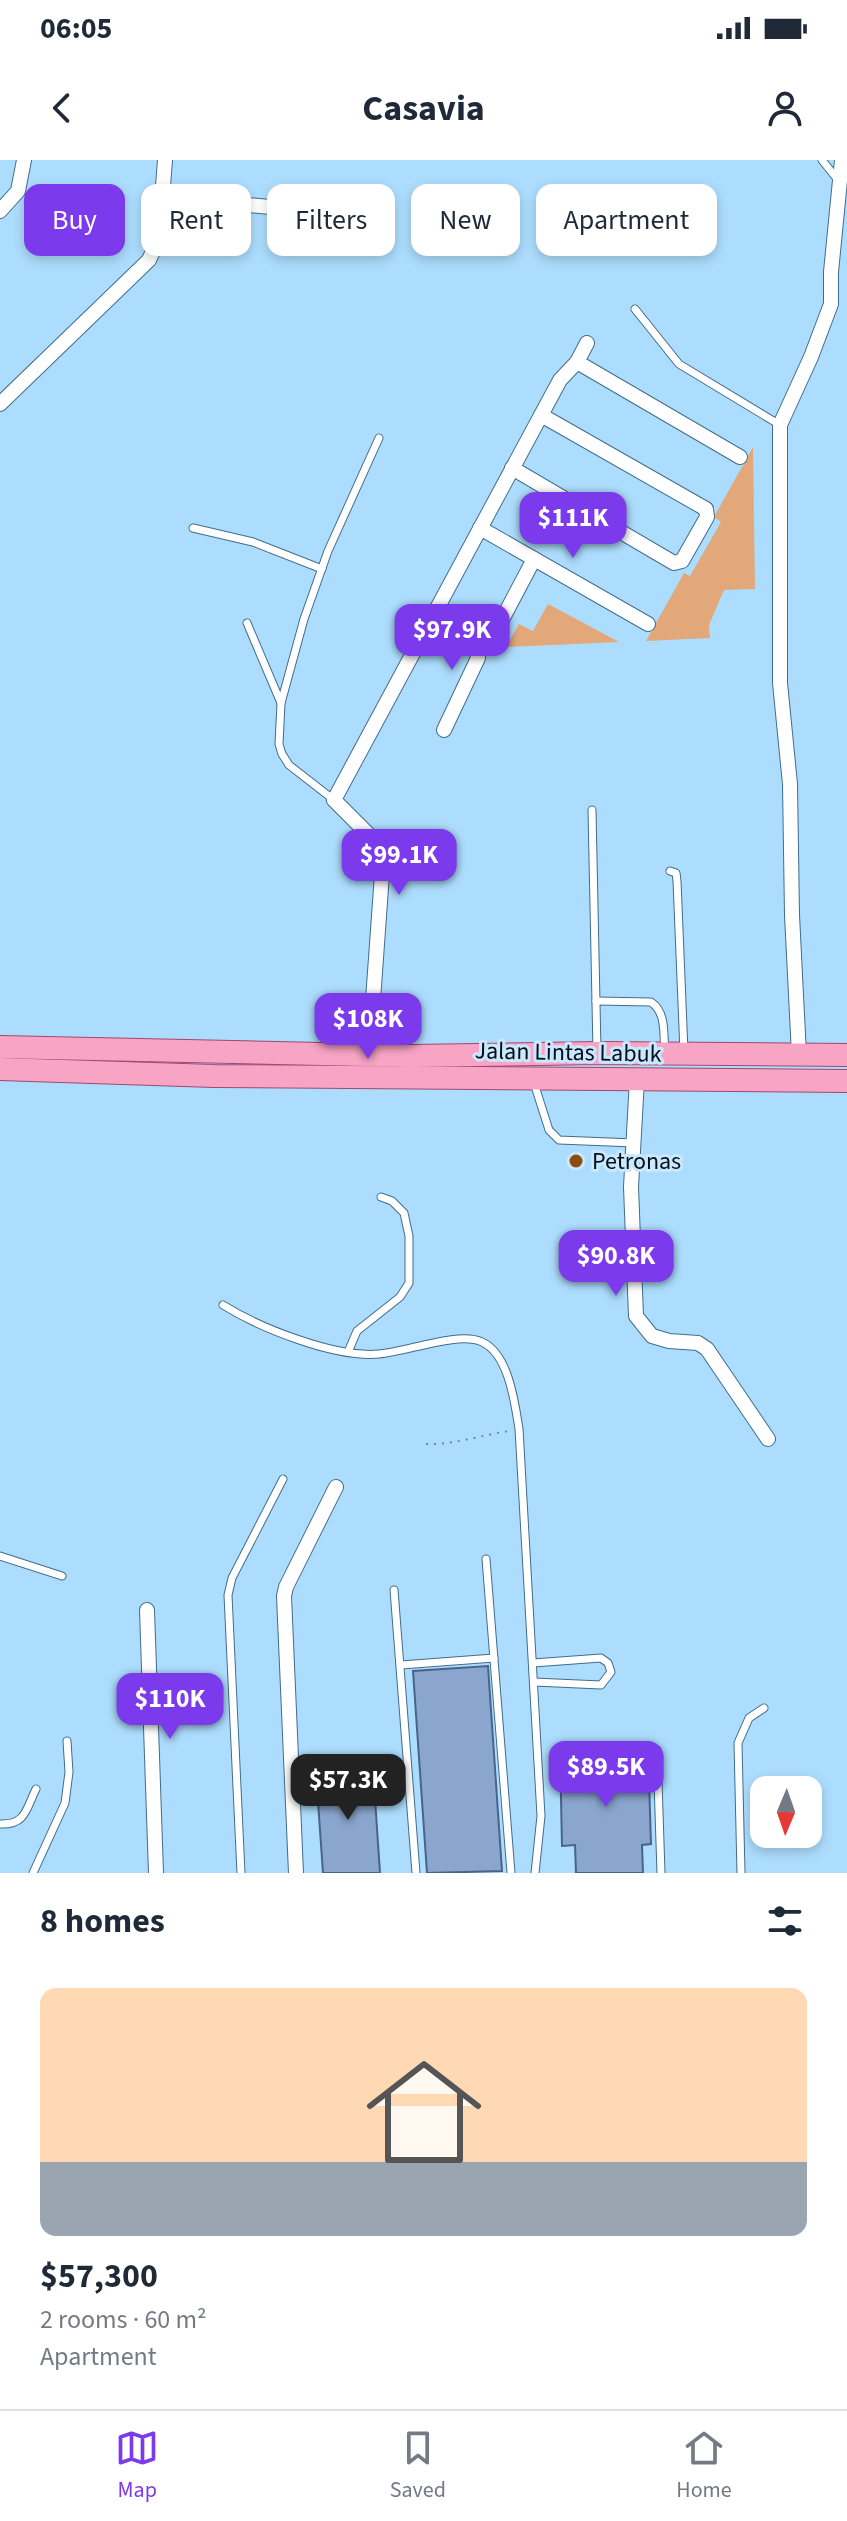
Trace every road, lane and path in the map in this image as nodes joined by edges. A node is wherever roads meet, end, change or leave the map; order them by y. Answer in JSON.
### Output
{"nodes":[{"id":1,"x":24,"y":160,"type":"edge"},
{"id":2,"x":165,"y":160,"type":"edge"},
{"id":3,"x":822,"y":160,"type":"edge"},
{"id":4,"x":842,"y":160,"type":"edge"},
{"id":5,"x":838,"y":180,"type":"junction"},
{"id":6,"x":163,"y":184,"type":"edge"},
{"id":7,"x":0,"y":211,"type":"edge"},
{"id":8,"x":151,"y":256,"type":"edge"},
{"id":9,"x":635,"y":309,"type":"dead end"},
{"id":10,"x":587,"y":343,"type":"dead end"},
{"id":11,"x":577,"y":362,"type":"junction"},
{"id":12,"x":0,"y":404,"type":"edge"},
{"id":13,"x":541,"y":415,"type":"junction"},
{"id":14,"x":780,"y":425,"type":"junction"},
{"id":15,"x":379,"y":438,"type":"dead end"},
{"id":16,"x":740,"y":457,"type":"dead end"},
{"id":17,"x":512,"y":468,"type":"junction"},
{"id":18,"x":193,"y":528,"type":"dead end"},
{"id":19,"x":480,"y":528,"type":"junction"},
{"id":20,"x":534,"y":559,"type":"junction"},
{"id":21,"x":322,"y":569,"type":"junction"},
{"id":22,"x":429,"y":622,"type":"junction"},
{"id":23,"x":247,"y":623,"type":"dead end"},
{"id":24,"x":648,"y":624,"type":"dead end"},
{"id":25,"x":495,"y":633,"type":"dead end"},
{"id":26,"x":281,"y":703,"type":"junction"},
{"id":27,"x":444,"y":730,"type":"dead end"},
{"id":28,"x":334,"y":800,"type":"junction"},
{"id":29,"x":592,"y":810,"type":"dead end"},
{"id":30,"x":670,"y":871,"type":"dead end"},
{"id":31,"x":596,"y":1001,"type":"junction"},
{"id":32,"x":371,"y":1028,"type":"junction"},
{"id":33,"x":0,"y":1047,"type":"edge"},
{"id":34,"x":597,"y":1053,"type":"junction"},
{"id":35,"x":674,"y":1054,"type":"junction"},
{"id":36,"x":332,"y":1055,"type":"junction"},
{"id":37,"x":799,"y":1055,"type":"junction"},
{"id":38,"x":847,"y":1055,"type":"edge"},
{"id":39,"x":0,"y":1056,"type":"edge"},
{"id":40,"x":411,"y":1056,"type":"junction"},
{"id":41,"x":0,"y":1069,"type":"edge"},
{"id":42,"x":78,"y":1071,"type":"junction"},
{"id":43,"x":532,"y":1077,"type":"junction"},
{"id":44,"x":637,"y":1079,"type":"junction"},
{"id":45,"x":0,"y":1081,"type":"edge"},
{"id":46,"x":847,"y":1081,"type":"edge"},
{"id":47,"x":634,"y":1143,"type":"junction"},
{"id":48,"x":381,"y":1197,"type":"dead end"},
{"id":49,"x":223,"y":1305,"type":"dead end"},
{"id":50,"x":348,"y":1352,"type":"junction"},
{"id":51,"x":519,"y":1429,"type":"junction"},
{"id":52,"x":768,"y":1439,"type":"dead end"},
{"id":53,"x":426,"y":1444,"type":"dead end"},
{"id":54,"x":283,"y":1479,"type":"dead end"},
{"id":55,"x":336,"y":1487,"type":"dead end"},
{"id":56,"x":0,"y":1556,"type":"edge"},
{"id":57,"x":486,"y":1559,"type":"dead end"},
{"id":58,"x":62,"y":1576,"type":"dead end"},
{"id":59,"x":394,"y":1590,"type":"dead end"},
{"id":60,"x":147,"y":1610,"type":"dead end"},
{"id":61,"x":494,"y":1658,"type":"junction"},
{"id":62,"x":533,"y":1663,"type":"junction"},
{"id":63,"x":401,"y":1665,"type":"junction"},
{"id":64,"x":534,"y":1682,"type":"junction"},
{"id":65,"x":764,"y":1708,"type":"dead end"},
{"id":66,"x":67,"y":1741,"type":"dead end"},
{"id":67,"x":657,"y":1750,"type":"dead end"},
{"id":68,"x":36,"y":1789,"type":"dead end"},
{"id":69,"x":0,"y":1824,"type":"edge"},
{"id":70,"x":33,"y":1873,"type":"edge"},
{"id":71,"x":156,"y":1873,"type":"edge"},
{"id":72,"x":241,"y":1873,"type":"edge"},
{"id":73,"x":296,"y":1873,"type":"edge"},
{"id":74,"x":416,"y":1873,"type":"edge"},
{"id":75,"x":511,"y":1873,"type":"edge"},
{"id":76,"x":535,"y":1873,"type":"edge"},
{"id":77,"x":661,"y":1873,"type":"edge"},
{"id":78,"x":741,"y":1873,"type":"edge"}],
"edges":[{"from":1,"to":7,"type":"street"},
{"from":2,"to":6,"type":"street"},
{"from":3,"to":5,"type":"lane"},
{"from":4,"to":5,"type":"street"},
{"from":5,"to":14,"type":"street"},
{"from":8,"to":12,"type":"street"},
{"from":9,"to":14,"type":"lane"},
{"from":10,"to":11,"type":"street"},
{"from":11,"to":13,"type":"street"},
{"from":11,"to":16,"type":"street"},
{"from":13,"to":17,"type":"street"},
{"from":13,"to":17,"type":"street"},
{"from":14,"to":37,"type":"street"},
{"from":15,"to":21,"type":"lane"},
{"from":17,"to":19,"type":"street"},
{"from":18,"to":21,"type":"lane"},
{"from":19,"to":20,"type":"street"},
{"from":19,"to":22,"type":"street"},
{"from":20,"to":24,"type":"street"},
{"from":20,"to":25,"type":"street"},
{"from":21,"to":26,"type":"lane"},
{"from":22,"to":27,"type":"street"},
{"from":22,"to":28,"type":"street"},
{"from":23,"to":26,"type":"lane"},
{"from":26,"to":28,"type":"lane"},
{"from":28,"to":32,"type":"street"},
{"from":29,"to":31,"type":"lane"},
{"from":30,"to":35,"type":"lane"},
{"from":31,"to":34,"type":"lane"},
{"from":31,"to":35,"type":"lane"},
{"from":32,"to":36,"type":"street"},
{"from":32,"to":40,"type":"street"},
{"from":33,"to":36,"type":"main road","name":"Jalan Lintas Labuk"},
{"from":34,"to":35,"type":"main road","name":"Jalan Lintas Labuk"},
{"from":34,"to":40,"type":"main road","name":"Jalan Lintas Labuk"},
{"from":35,"to":37,"type":"main road","name":"Jalan Lintas Labuk"},
{"from":36,"to":40,"type":"main road","name":"Jalan Lintas Labuk"},
{"from":37,"to":38,"type":"main road","name":"Jalan Lintas Labuk"},
{"from":39,"to":42,"type":"main road"},
{"from":41,"to":42,"type":"main road","name":"Jalan Lintas Labuk"},
{"from":42,"to":43,"type":"main road","name":"Jalan Lintas Labuk"},
{"from":42,"to":45,"type":"main road"},
{"from":43,"to":44,"type":"main road","name":"Jalan Lintas Labuk"},
{"from":43,"to":47,"type":"lane"},
{"from":44,"to":46,"type":"main road","name":"Jalan Lintas Labuk"},
{"from":44,"to":47,"type":"street"},
{"from":47,"to":52,"type":"street"},
{"from":48,"to":50,"type":"lane"},
{"from":49,"to":50,"type":"lane"},
{"from":50,"to":51,"type":"lane"},
{"from":51,"to":53,"type":"path"},
{"from":51,"to":62,"type":"lane"},
{"from":54,"to":72,"type":"lane"},
{"from":55,"to":73,"type":"street"},
{"from":56,"to":58,"type":"lane"},
{"from":57,"to":61,"type":"lane"},
{"from":59,"to":63,"type":"lane"},
{"from":60,"to":71,"type":"street"},
{"from":61,"to":63,"type":"lane"},
{"from":61,"to":75,"type":"lane"},
{"from":62,"to":64,"type":"lane"},
{"from":62,"to":64,"type":"lane"},
{"from":63,"to":74,"type":"lane"},
{"from":64,"to":76,"type":"lane"},
{"from":65,"to":78,"type":"lane"},
{"from":66,"to":70,"type":"lane"},
{"from":67,"to":77,"type":"lane"},
{"from":68,"to":69,"type":"lane"}]}
